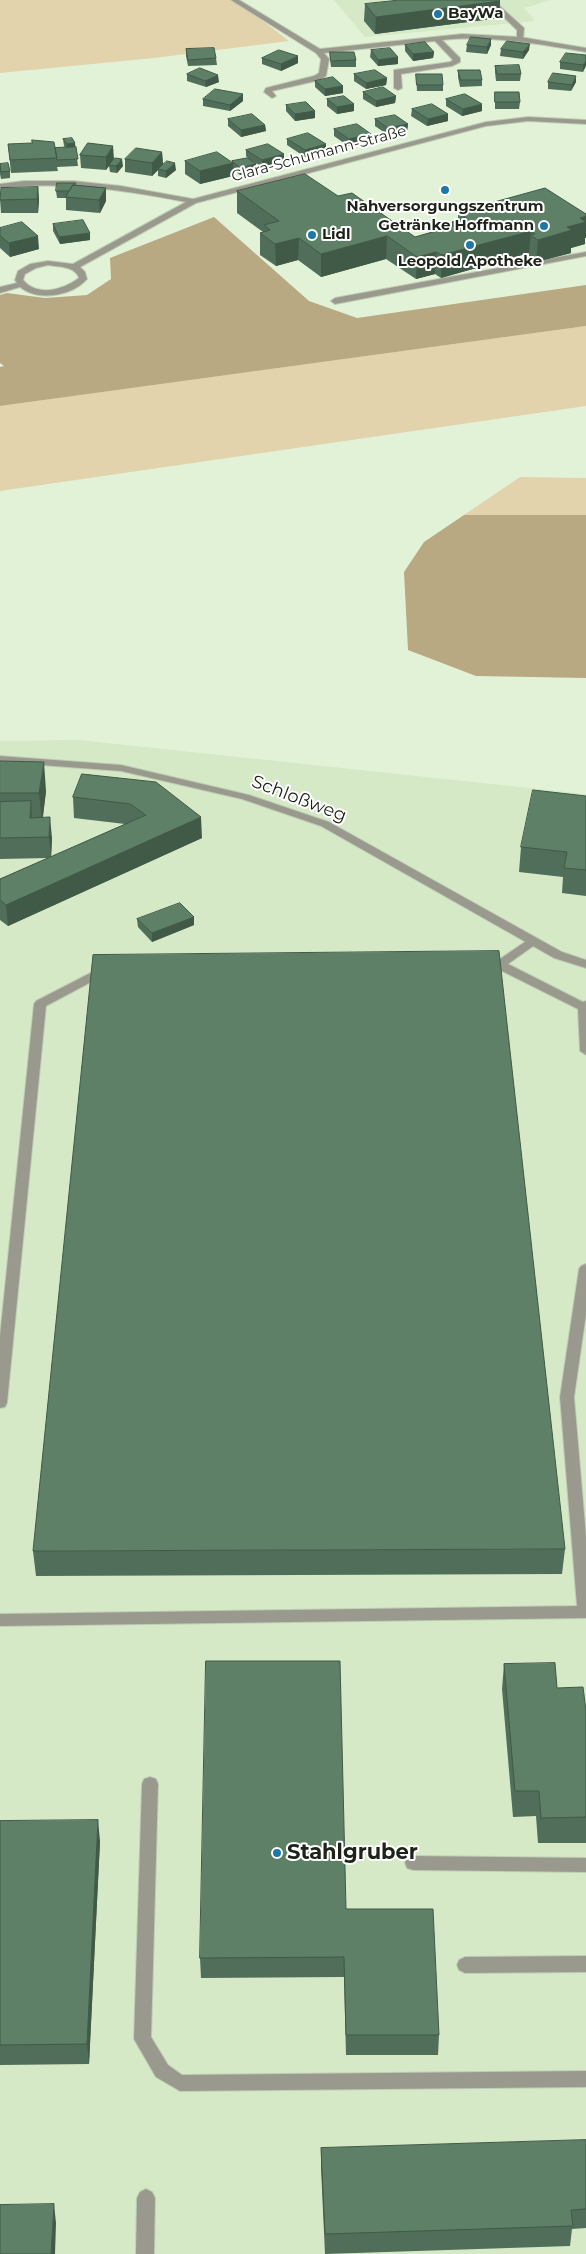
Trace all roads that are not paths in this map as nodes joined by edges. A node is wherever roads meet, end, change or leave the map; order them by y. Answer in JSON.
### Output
{"nodes":[{"id":1,"x":234,"y":0,"type":"edge"},
{"id":2,"x":489,"y":0,"type":"edge"},
{"id":3,"x":437,"y":39,"type":"junction"},
{"id":4,"x":520,"y":39,"type":"junction"},
{"id":5,"x":586,"y":50,"type":"edge"},
{"id":6,"x":319,"y":51,"type":"junction"},
{"id":7,"x":398,"y":88,"type":"dead end"},
{"id":8,"x":272,"y":96,"type":"dead end"},
{"id":9,"x":586,"y":122,"type":"edge"},
{"id":10,"x":0,"y":186,"type":"edge"},
{"id":11,"x":193,"y":201,"type":"junction"},
{"id":12,"x":586,"y":254,"type":"edge"},
{"id":13,"x":74,"y":267,"type":"junction"},
{"id":14,"x":21,"y":284,"type":"junction"},
{"id":15,"x":0,"y":290,"type":"edge"},
{"id":16,"x":335,"y":301,"type":"dead end"},
{"id":17,"x":0,"y":759,"type":"edge"},
{"id":18,"x":532,"y":941,"type":"junction"},
{"id":19,"x":586,"y":964,"type":"edge"},
{"id":20,"x":114,"y":965,"type":"edge"},
{"id":21,"x":470,"y":965,"type":"edge"},
{"id":22,"x":500,"y":965,"type":"junction"},
{"id":23,"x":585,"y":1006,"type":"edge"},
{"id":24,"x":586,"y":1050,"type":"edge"},
{"id":25,"x":586,"y":1270,"type":"edge"},
{"id":26,"x":0,"y":1403,"type":"edge"},
{"id":27,"x":0,"y":1620,"type":"edge"},
{"id":28,"x":150,"y":1784,"type":"dead end"},
{"id":29,"x":412,"y":1863,"type":"dead end"},
{"id":30,"x":586,"y":1865,"type":"edge"},
{"id":31,"x":586,"y":1964,"type":"edge"},
{"id":32,"x":465,"y":1965,"type":"dead end"},
{"id":33,"x":586,"y":2079,"type":"edge"},
{"id":34,"x":146,"y":2198,"type":"dead end"},
{"id":35,"x":144,"y":2254,"type":"edge"}],
"edges":[{"from":1,"to":6,"type":"street"},
{"from":2,"to":4,"type":"street"},
{"from":3,"to":4,"type":"street"},
{"from":3,"to":6,"type":"street"},
{"from":3,"to":7,"type":"street"},
{"from":4,"to":5,"type":"street"},
{"from":6,"to":8,"type":"street"},
{"from":9,"to":11,"type":"street","name":"Clara-Schumann-Straße"},
{"from":10,"to":11,"type":"street"},
{"from":11,"to":13,"type":"street","name":"Clara-Schumann-Straße"},
{"from":12,"to":16,"type":"street"},
{"from":13,"to":14,"type":"street"},
{"from":13,"to":14,"type":"street"},
{"from":14,"to":15,"type":"street"},
{"from":17,"to":18,"type":"street","name":"Schloßweg"},
{"from":18,"to":19,"type":"street","name":"Schloßweg"},
{"from":18,"to":22,"type":"street"},
{"from":20,"to":26,"type":"street"},
{"from":21,"to":22,"type":"street"},
{"from":22,"to":23,"type":"street"},
{"from":23,"to":24,"type":"street"},
{"from":25,"to":27,"type":"street"},
{"from":28,"to":33,"type":"street"},
{"from":29,"to":30,"type":"street"},
{"from":31,"to":32,"type":"street"},
{"from":34,"to":35,"type":"street"}]}
